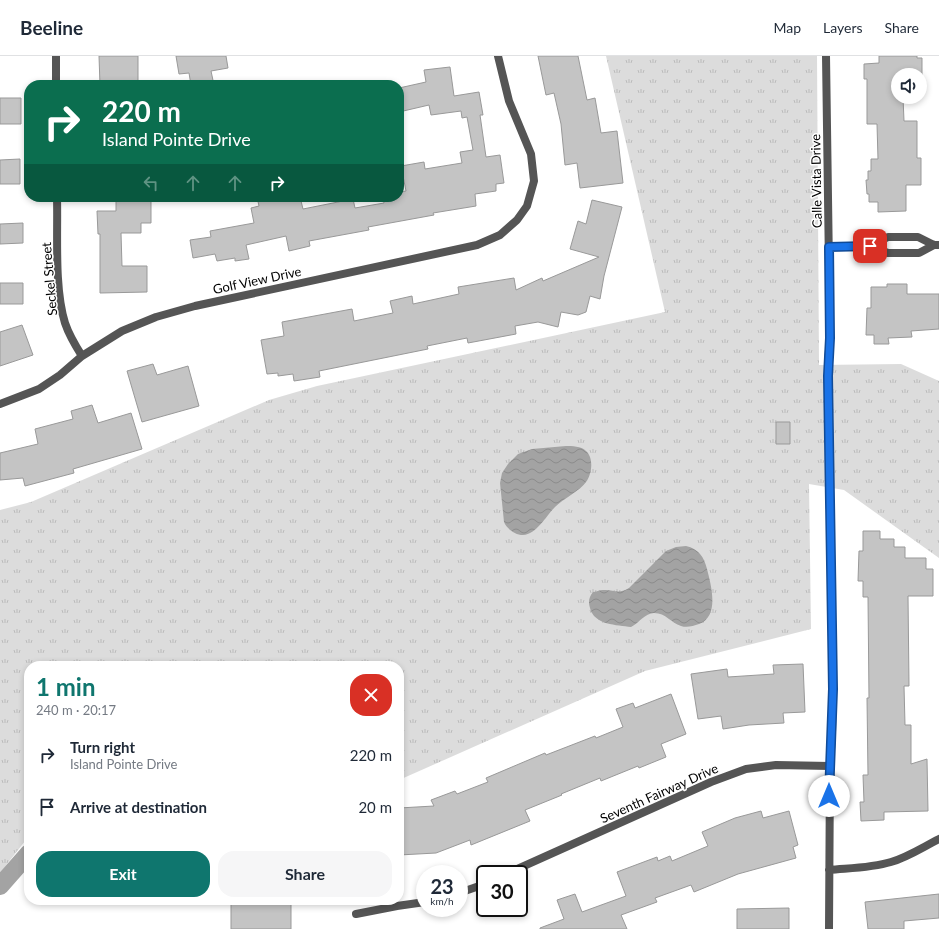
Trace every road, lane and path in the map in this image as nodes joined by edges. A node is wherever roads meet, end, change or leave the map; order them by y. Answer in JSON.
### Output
{"nodes":[{"id":1,"x":56,"y":56,"type":"edge"},
{"id":2,"x":498,"y":56,"type":"edge"},
{"id":3,"x":826,"y":56,"type":"edge"},
{"id":4,"x":56,"y":80,"type":"edge"},
{"id":5,"x":58,"y":202,"type":"edge"},
{"id":6,"x":937,"y":245,"type":"edge"},
{"id":7,"x":870,"y":246,"type":"junction"},
{"id":8,"x":829,"y":247,"type":"junction"},
{"id":9,"x":82,"y":356,"type":"junction"},
{"id":10,"x":0,"y":404,"type":"edge"},
{"id":11,"x":830,"y":766,"type":"junction"},
{"id":12,"x":939,"y":839,"type":"edge"},
{"id":13,"x":526,"y":865,"type":"edge"},
{"id":14,"x":829,"y":870,"type":"junction"},
{"id":15,"x":416,"y":903,"type":"edge"},
{"id":16,"x":356,"y":914,"type":"dead end"},
{"id":17,"x":830,"y":929,"type":"edge"}],
"edges":[{"from":1,"to":4,"type":"street"},
{"from":2,"to":9,"type":"street","name":"Golf View Drive"},
{"from":3,"to":8,"type":"street","name":"Calle Vista Drive"},
{"from":5,"to":9,"type":"street","name":"Seckel Street"},
{"from":6,"to":7,"type":"street"},
{"from":6,"to":7,"type":"street"},
{"from":7,"to":8,"type":"street"},
{"from":8,"to":11,"type":"street","name":"Calle Vista Drive"},
{"from":9,"to":10,"type":"street","name":"Golf View Drive"},
{"from":11,"to":13,"type":"street","name":"Seventh Fairway Drive"},
{"from":11,"to":14,"type":"street","name":"Calle Vista Drive"},
{"from":12,"to":14,"type":"street"},
{"from":14,"to":17,"type":"street","name":"Calle Vista Drive"},
{"from":15,"to":16,"type":"street"}]}
